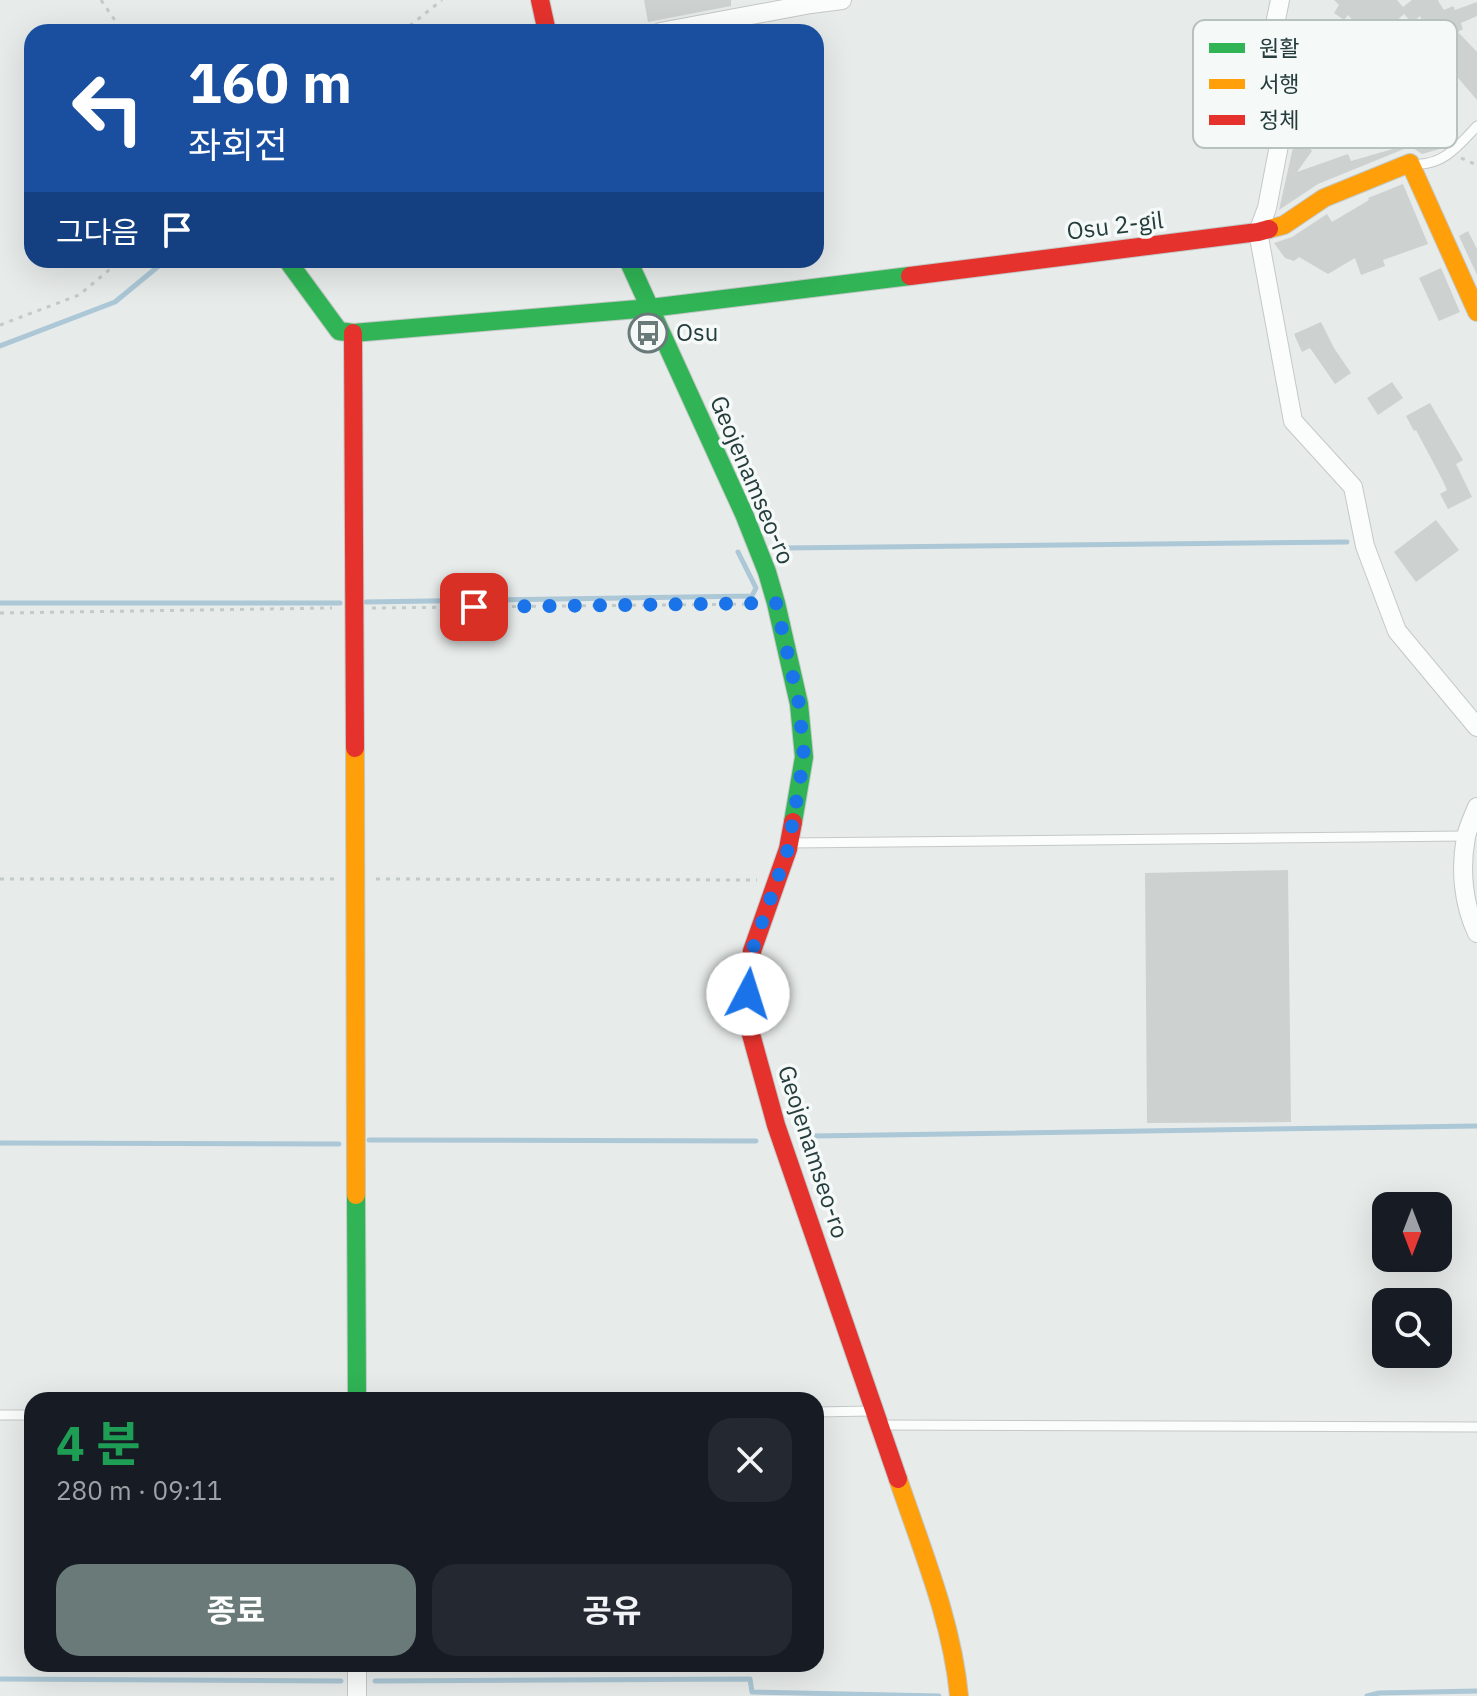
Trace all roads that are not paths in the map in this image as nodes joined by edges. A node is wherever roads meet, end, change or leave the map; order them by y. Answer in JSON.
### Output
{"nodes":[{"id":1,"x":842,"y":0,"type":"edge"},
{"id":2,"x":1280,"y":0,"type":"edge"},
{"id":3,"x":1276,"y":20,"type":"edge"},
{"id":4,"x":703,"y":24,"type":"edge"},
{"id":5,"x":1477,"y":126,"type":"edge"},
{"id":6,"x":1457,"y":146,"type":"edge"},
{"id":7,"x":1278,"y":148,"type":"edge"},
{"id":8,"x":1455,"y":148,"type":"edge"},
{"id":9,"x":1410,"y":163,"type":"junction"},
{"id":10,"x":1258,"y":232,"type":"junction"},
{"id":11,"x":293,"y":268,"type":"edge"},
{"id":12,"x":632,"y":268,"type":"edge"},
{"id":13,"x":650,"y":308,"type":"junction"},
{"id":14,"x":1477,"y":312,"type":"edge"},
{"id":15,"x":353,"y":333,"type":"junction"},
{"id":16,"x":1477,"y":727,"type":"edge"},
{"id":17,"x":1477,"y":807,"type":"edge"},
{"id":18,"x":1466,"y":836,"type":"junction"},
{"id":19,"x":789,"y":843,"type":"junction"},
{"id":20,"x":1477,"y":933,"type":"edge"},
{"id":21,"x":357,"y":1392,"type":"edge"},
{"id":22,"x":824,"y":1413,"type":"edge"},
{"id":23,"x":0,"y":1415,"type":"edge"},
{"id":24,"x":24,"y":1415,"type":"edge"},
{"id":25,"x":876,"y":1418,"type":"junction"},
{"id":26,"x":1477,"y":1427,"type":"edge"},
{"id":27,"x":357,"y":1672,"type":"edge"},
{"id":28,"x":357,"y":1696,"type":"edge"},
{"id":29,"x":959,"y":1696,"type":"edge"}],
"edges":[{"from":1,"to":4,"type":"street"},
{"from":2,"to":3,"type":"street"},
{"from":5,"to":6,"type":"lane"},
{"from":7,"to":10,"type":"street"},
{"from":8,"to":9,"type":"lane"},
{"from":9,"to":10,"type":"street","name":"Osu 2-gil"},
{"from":9,"to":14,"type":"street"},
{"from":10,"to":13,"type":"street","name":"Osu 2-gil"},
{"from":10,"to":16,"type":"street"},
{"from":11,"to":15,"type":"street"},
{"from":12,"to":13,"type":"street","name":"Geojenamseo-ro"},
{"from":13,"to":15,"type":"street","name":"Osu 2-gil"},
{"from":13,"to":19,"type":"street","name":"Geojenamseo-ro"},
{"from":15,"to":21,"type":"street"},
{"from":17,"to":18,"type":"street"},
{"from":18,"to":19,"type":"lane"},
{"from":18,"to":20,"type":"street"},
{"from":19,"to":25,"type":"street","name":"Geojenamseo-ro"},
{"from":22,"to":25,"type":"lane"},
{"from":23,"to":24,"type":"lane"},
{"from":25,"to":26,"type":"lane"},
{"from":25,"to":29,"type":"street","name":"Geojenamseo-ro"},
{"from":27,"to":28,"type":"street"}]}
